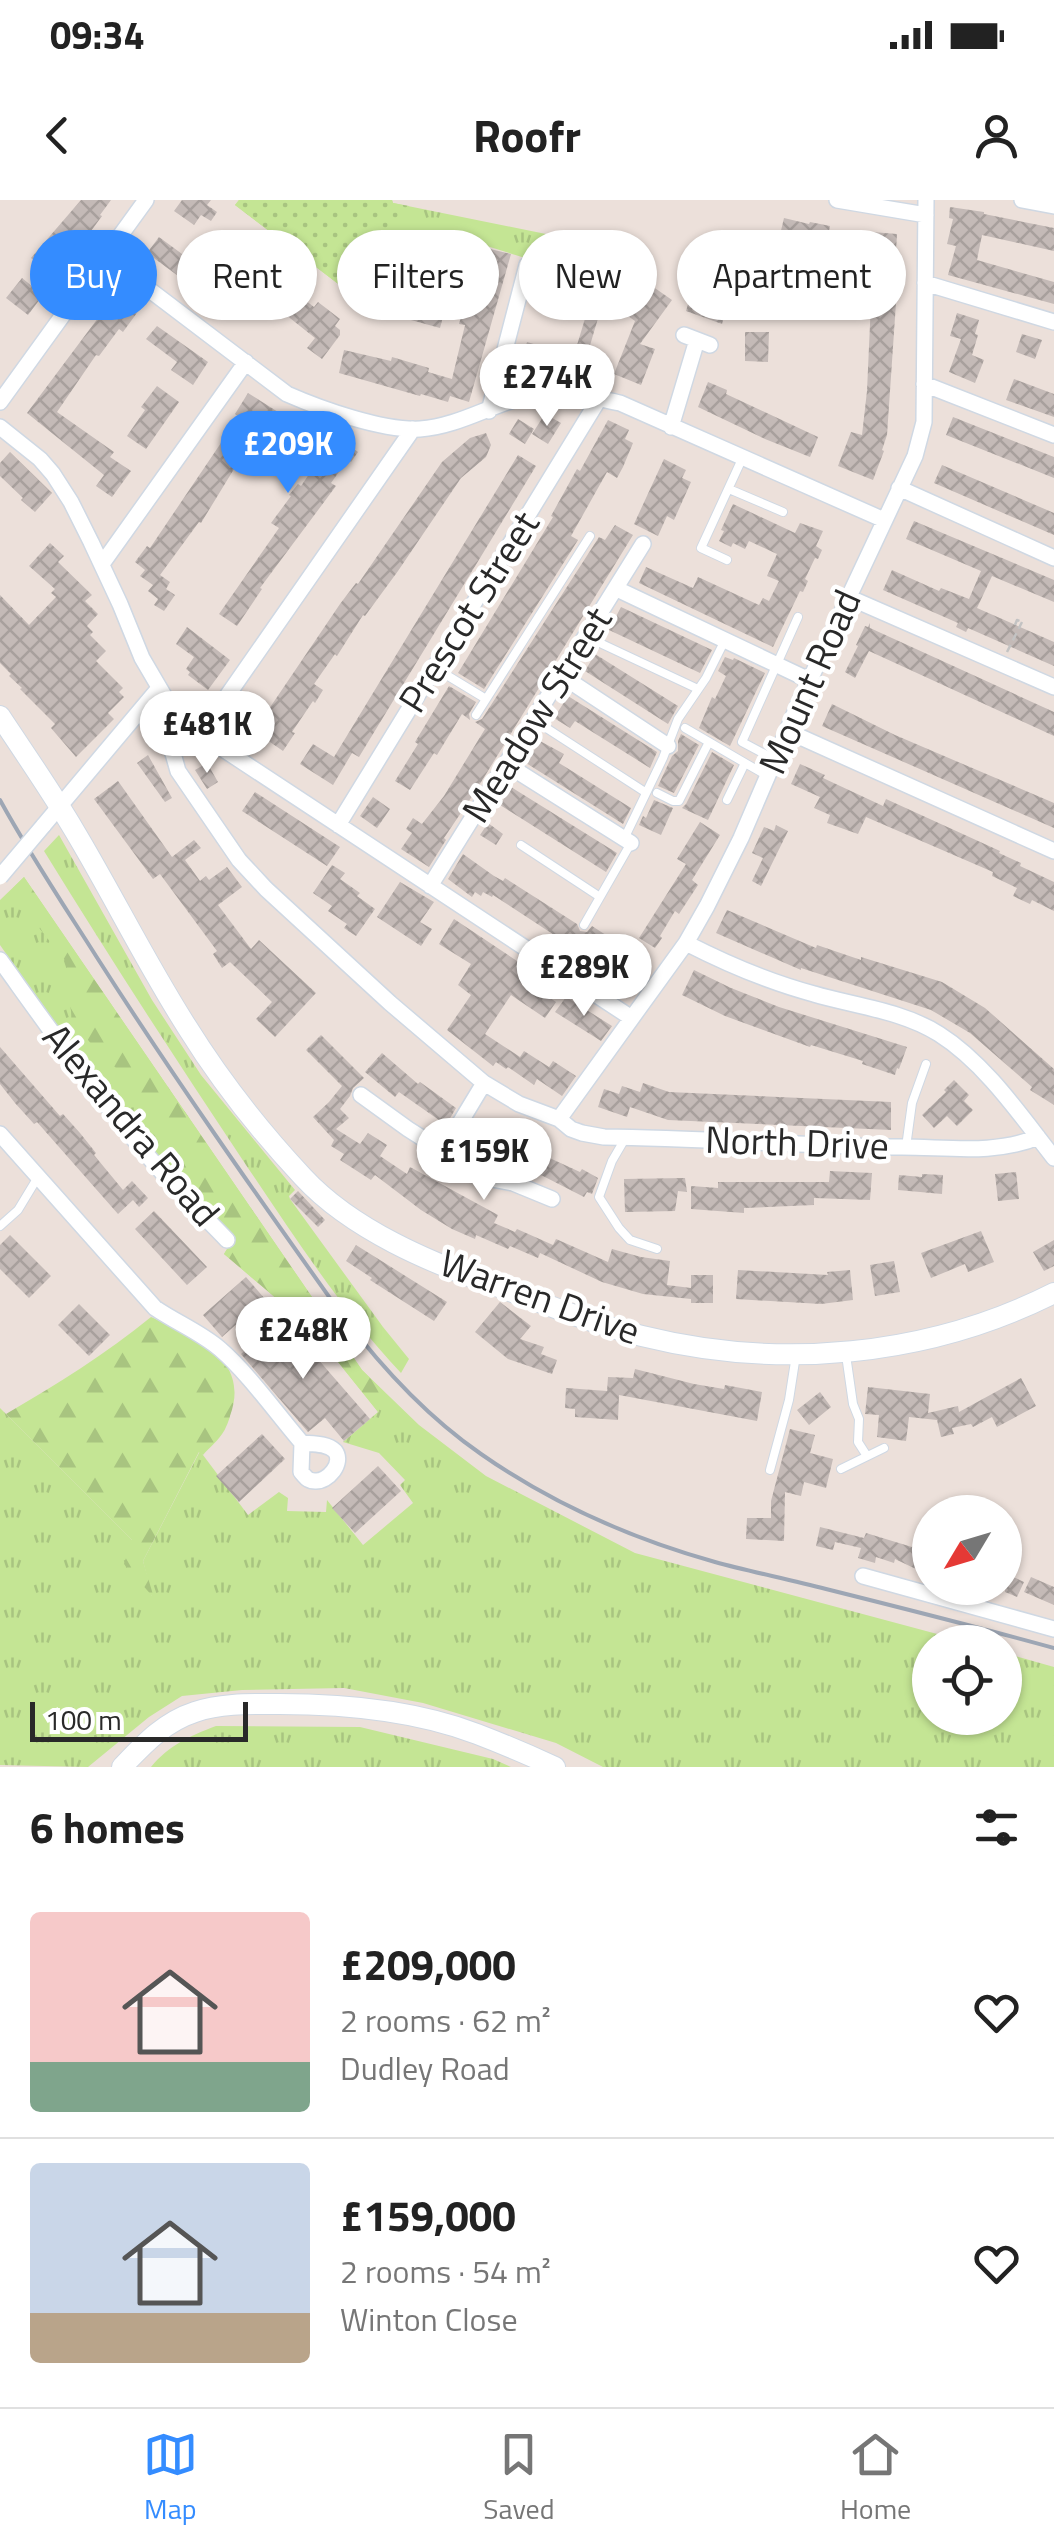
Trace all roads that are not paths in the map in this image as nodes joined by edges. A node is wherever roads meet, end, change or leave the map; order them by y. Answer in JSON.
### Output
{"nodes":[{"id":1,"x":146,"y":200,"type":"edge"},
{"id":2,"x":836,"y":200,"type":"edge"},
{"id":3,"x":1022,"y":200,"type":"edge"},
{"id":4,"x":1054,"y":206,"type":"edge"},
{"id":5,"x":926,"y":208,"type":"edge"},
{"id":6,"x":124,"y":230,"type":"edge"},
{"id":7,"x":925,"y":284,"type":"junction"},
{"id":8,"x":157,"y":295,"type":"edge"},
{"id":9,"x":519,"y":296,"type":"edge"},
{"id":10,"x":59,"y":320,"type":"edge"},
{"id":11,"x":1054,"y":322,"type":"edge"},
{"id":12,"x":697,"y":340,"type":"dead end"},
{"id":13,"x":246,"y":362,"type":"junction"},
{"id":14,"x":924,"y":384,"type":"junction"},
{"id":15,"x":600,"y":398,"type":"junction"},
{"id":16,"x":0,"y":402,"type":"edge"},
{"id":17,"x":489,"y":411,"type":"junction"},
{"id":18,"x":0,"y":427,"type":"edge"},
{"id":19,"x":670,"y":427,"type":"junction"},
{"id":20,"x":413,"y":429,"type":"junction"},
{"id":21,"x":1054,"y":435,"type":"edge"},
{"id":22,"x":742,"y":458,"type":"junction"},
{"id":23,"x":899,"y":488,"type":"junction"},
{"id":24,"x":729,"y":489,"type":"junction"},
{"id":25,"x":783,"y":512,"type":"dead end"},
{"id":26,"x":884,"y":520,"type":"junction"},
{"id":27,"x":590,"y":536,"type":"dead end"},
{"id":28,"x":643,"y":544,"type":"dead end"},
{"id":29,"x":1054,"y":558,"type":"edge"},
{"id":30,"x":727,"y":560,"type":"dead end"},
{"id":31,"x":102,"y":564,"type":"junction"},
{"id":32,"x":616,"y":590,"type":"junction"},
{"id":33,"x":848,"y":597,"type":"junction"},
{"id":34,"x":798,"y":618,"type":"dead end"},
{"id":35,"x":586,"y":637,"type":"junction"},
{"id":36,"x":725,"y":640,"type":"junction"},
{"id":37,"x":778,"y":666,"type":"junction"},
{"id":38,"x":434,"y":668,"type":"junction"},
{"id":39,"x":562,"y":676,"type":"junction"},
{"id":40,"x":809,"y":680,"type":"junction"},
{"id":41,"x":1054,"y":687,"type":"edge"},
{"id":42,"x":159,"y":688,"type":"junction"},
{"id":43,"x":698,"y":689,"type":"junction"},
{"id":44,"x":486,"y":699,"type":"junction"},
{"id":45,"x":476,"y":715,"type":"dead end"},
{"id":46,"x":0,"y":716,"type":"edge"},
{"id":47,"x":185,"y":718,"type":"junction"},
{"id":48,"x":534,"y":720,"type":"junction"},
{"id":49,"x":685,"y":728,"type":"dead end"},
{"id":50,"x":786,"y":731,"type":"junction"},
{"id":51,"x":202,"y":732,"type":"junction"},
{"id":52,"x":709,"y":742,"type":"junction"},
{"id":53,"x":668,"y":746,"type":"junction"},
{"id":54,"x":774,"y":759,"type":"junction"},
{"id":55,"x":745,"y":763,"type":"junction"},
{"id":56,"x":506,"y":764,"type":"junction"},
{"id":57,"x":768,"y":776,"type":"junction"},
{"id":58,"x":645,"y":792,"type":"junction"},
{"id":59,"x":657,"y":793,"type":"dead end"},
{"id":60,"x":727,"y":800,"type":"dead end"},
{"id":61,"x":60,"y":807,"type":"junction"},
{"id":62,"x":338,"y":824,"type":"junction"},
{"id":63,"x":627,"y":841,"type":"junction"},
{"id":64,"x":521,"y":845,"type":"dead end"},
{"id":65,"x":1054,"y":852,"type":"edge"},
{"id":66,"x":0,"y":877,"type":"edge"},
{"id":67,"x":430,"y":886,"type":"junction"},
{"id":68,"x":600,"y":897,"type":"junction"},
{"id":69,"x":584,"y":925,"type":"dead end"},
{"id":70,"x":686,"y":942,"type":"junction"},
{"id":71,"x":0,"y":960,"type":"edge"},
{"id":72,"x":630,"y":1017,"type":"junction"},
{"id":73,"x":926,"y":1064,"type":"dead end"},
{"id":74,"x":484,"y":1083,"type":"junction"},
{"id":75,"x":361,"y":1094,"type":"dead end"},
{"id":76,"x":559,"y":1119,"type":"junction"},
{"id":77,"x":0,"y":1134,"type":"edge"},
{"id":78,"x":626,"y":1137,"type":"junction"},
{"id":79,"x":1038,"y":1138,"type":"junction"},
{"id":80,"x":906,"y":1147,"type":"junction"},
{"id":81,"x":443,"y":1151,"type":"junction"},
{"id":82,"x":1054,"y":1158,"type":"edge"},
{"id":83,"x":38,"y":1176,"type":"junction"},
{"id":84,"x":552,"y":1199,"type":"dead end"},
{"id":85,"x":0,"y":1226,"type":"edge"},
{"id":86,"x":227,"y":1240,"type":"dead end"},
{"id":87,"x":657,"y":1249,"type":"dead end"},
{"id":88,"x":1054,"y":1293,"type":"edge"},
{"id":89,"x":845,"y":1352,"type":"junction"},
{"id":90,"x":796,"y":1355,"type":"junction"},
{"id":91,"x":302,"y":1443,"type":"dead end"},
{"id":92,"x":884,"y":1448,"type":"dead end"},
{"id":93,"x":867,"y":1456,"type":"junction"},
{"id":94,"x":770,"y":1470,"type":"dead end"},
{"id":95,"x":842,"y":1470,"type":"dead end"},
{"id":96,"x":864,"y":1576,"type":"dead end"},
{"id":97,"x":1054,"y":1629,"type":"edge"},
{"id":98,"x":124,"y":1766,"type":"edge"},
{"id":99,"x":555,"y":1767,"type":"edge"}],
"edges":[{"from":1,"to":6,"type":"street"},
{"from":2,"to":5,"type":"street"},
{"from":3,"to":4,"type":"street"},
{"from":5,"to":7,"type":"street","name":"Mount Road"},
{"from":7,"to":11,"type":"street"},
{"from":7,"to":14,"type":"street","name":"Mount Road"},
{"from":8,"to":13,"type":"street"},
{"from":9,"to":17,"type":"street"},
{"from":10,"to":16,"type":"street"},
{"from":12,"to":19,"type":"street"},
{"from":13,"to":20,"type":"street"},
{"from":13,"to":31,"type":"street"},
{"from":14,"to":21,"type":"street"},
{"from":14,"to":23,"type":"street","name":"Mount Road"},
{"from":15,"to":17,"type":"street"},
{"from":15,"to":19,"type":"street"},
{"from":15,"to":38,"type":"street","name":"Prescot Street"},
{"from":17,"to":20,"type":"street"},
{"from":18,"to":31,"type":"street"},
{"from":19,"to":22,"type":"street"},
{"from":20,"to":51,"type":"street"},
{"from":22,"to":24,"type":"lane"},
{"from":22,"to":26,"type":"street"},
{"from":23,"to":26,"type":"street","name":"Mount Road"},
{"from":23,"to":29,"type":"street"},
{"from":24,"to":25,"type":"lane"},
{"from":24,"to":30,"type":"lane"},
{"from":26,"to":33,"type":"street","name":"Mount Road"},
{"from":27,"to":44,"type":"lane"},
{"from":28,"to":32,"type":"street","name":"Meadow Street"},
{"from":31,"to":42,"type":"street"},
{"from":32,"to":35,"type":"street","name":"Meadow Street"},
{"from":32,"to":36,"type":"street"},
{"from":33,"to":40,"type":"street","name":"Mount Road"},
{"from":33,"to":41,"type":"street"},
{"from":34,"to":37,"type":"lane"},
{"from":35,"to":39,"type":"street","name":"Meadow Street"},
{"from":35,"to":43,"type":"lane"},
{"from":36,"to":37,"type":"street"},
{"from":36,"to":43,"type":"lane"},
{"from":37,"to":40,"type":"street"},
{"from":37,"to":54,"type":"lane"},
{"from":38,"to":44,"type":"lane"},
{"from":38,"to":62,"type":"street","name":"Prescot Street"},
{"from":39,"to":48,"type":"street","name":"Meadow Street"},
{"from":39,"to":53,"type":"street"},
{"from":40,"to":50,"type":"street","name":"Mount Road"},
{"from":42,"to":47,"type":"street"},
{"from":42,"to":61,"type":"street"},
{"from":43,"to":53,"type":"lane"},
{"from":44,"to":45,"type":"lane"},
{"from":46,"to":61,"type":"street","name":"Warren Drive"},
{"from":47,"to":51,"type":"street"},
{"from":47,"to":74,"type":"street","name":"North Drive"},
{"from":48,"to":56,"type":"street","name":"Meadow Street"},
{"from":48,"to":58,"type":"lane"},
{"from":49,"to":52,"type":"lane"},
{"from":50,"to":54,"type":"street","name":"Mount Road"},
{"from":50,"to":65,"type":"street"},
{"from":51,"to":62,"type":"street"},
{"from":52,"to":55,"type":"lane"},
{"from":52,"to":59,"type":"lane"},
{"from":53,"to":58,"type":"lane"},
{"from":54,"to":57,"type":"street","name":"Mount Road"},
{"from":55,"to":57,"type":"lane"},
{"from":55,"to":60,"type":"lane"},
{"from":56,"to":63,"type":"street"},
{"from":56,"to":67,"type":"street","name":"Meadow Street"},
{"from":57,"to":70,"type":"street","name":"Mount Road"},
{"from":58,"to":63,"type":"lane"},
{"from":61,"to":66,"type":"street","bridge":true},
{"from":61,"to":90,"type":"street","name":"Warren Drive"},
{"from":62,"to":67,"type":"street"},
{"from":63,"to":68,"type":"lane"},
{"from":64,"to":68,"type":"lane"},
{"from":67,"to":72,"type":"street"},
{"from":68,"to":69,"type":"lane"},
{"from":70,"to":72,"type":"street","name":"Mount Road"},
{"from":70,"to":79,"type":"street"},
{"from":71,"to":86,"type":"street","name":"Alexandra Road"},
{"from":72,"to":76,"type":"street","name":"Mount Road"},
{"from":73,"to":80,"type":"lane"},
{"from":74,"to":76,"type":"street","name":"North Drive"},
{"from":74,"to":81,"type":"street"},
{"from":75,"to":81,"type":"street"},
{"from":76,"to":78,"type":"street","name":"North Drive"},
{"from":77,"to":83,"type":"street"},
{"from":78,"to":80,"type":"street","name":"North Drive"},
{"from":78,"to":87,"type":"lane"},
{"from":79,"to":80,"type":"street","name":"North Drive"},
{"from":79,"to":82,"type":"street"},
{"from":81,"to":84,"type":"street"},
{"from":83,"to":85,"type":"lane"},
{"from":83,"to":91,"type":"street"},
{"from":88,"to":89,"type":"street","name":"Warren Drive"},
{"from":89,"to":90,"type":"street","name":"Warren Drive"},
{"from":89,"to":93,"type":"lane"},
{"from":90,"to":94,"type":"lane"},
{"from":92,"to":93,"type":"lane"},
{"from":93,"to":95,"type":"lane"},
{"from":96,"to":97,"type":"street"},
{"from":98,"to":99,"type":"street"}]}
